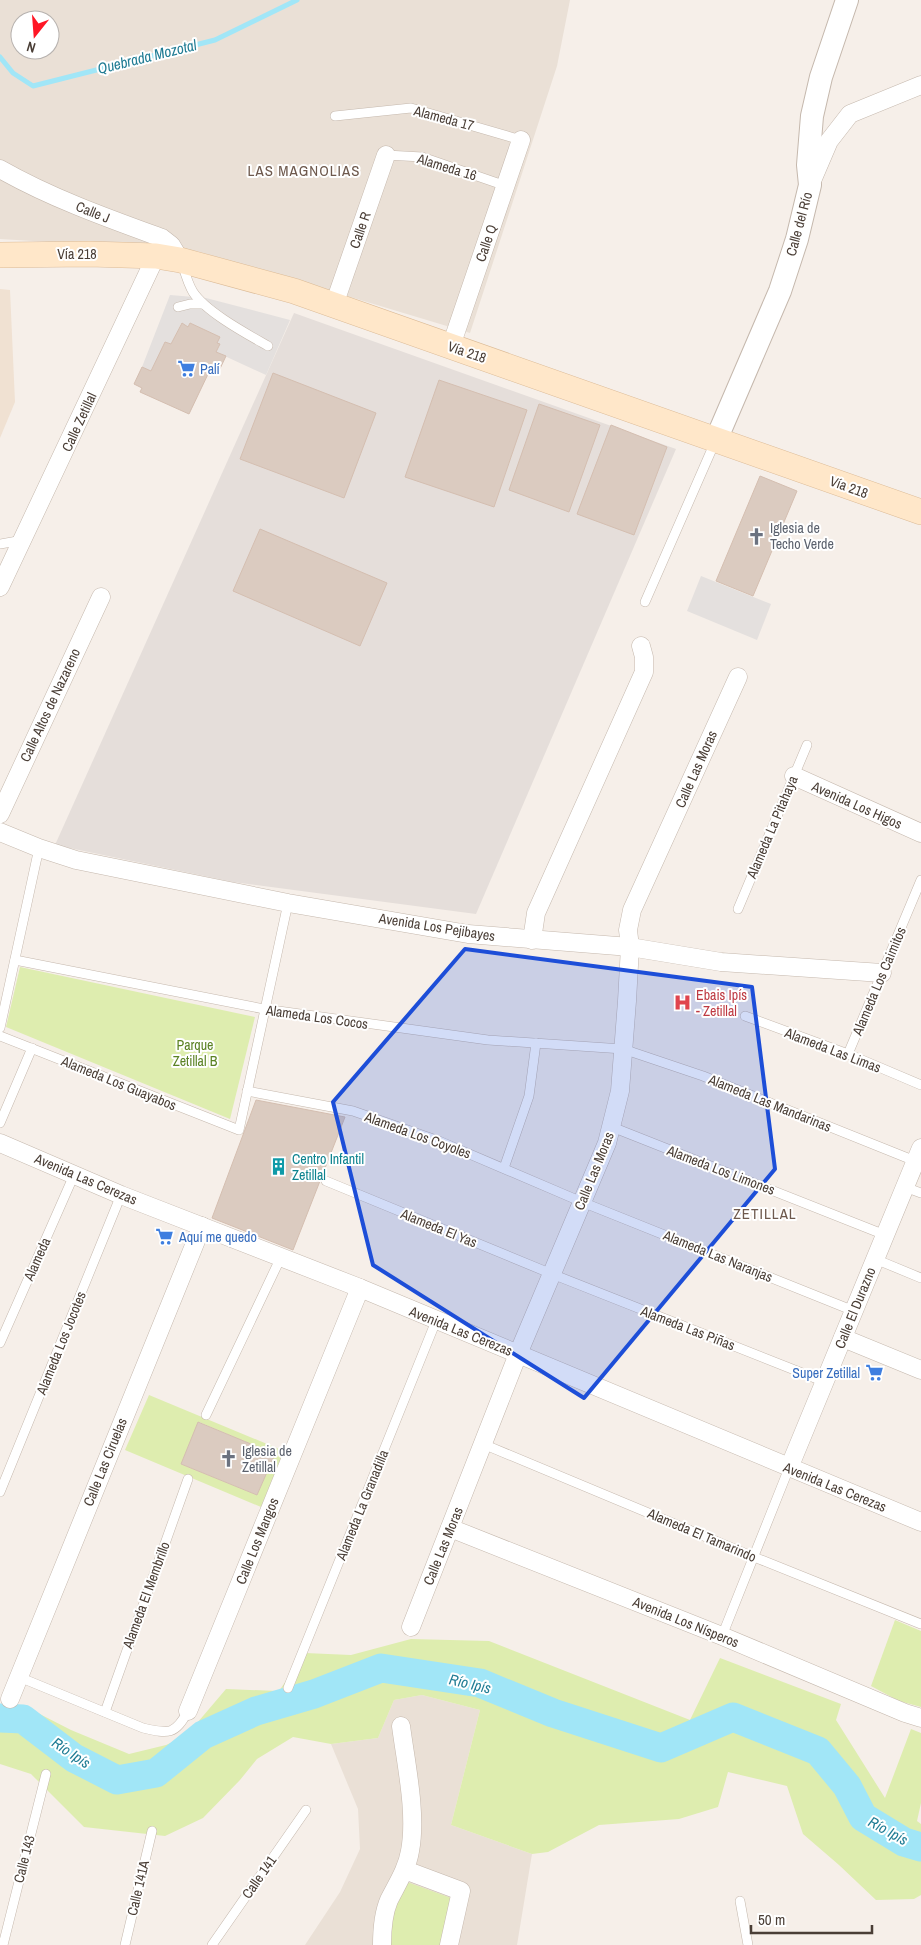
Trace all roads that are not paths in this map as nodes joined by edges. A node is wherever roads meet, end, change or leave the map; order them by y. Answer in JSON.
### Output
{"nodes":[{"id":1,"x":847,"y":0,"type":"edge"},
{"id":2,"x":921,"y":85,"type":"edge"},
{"id":3,"x":335,"y":116,"type":"dead end"},
{"id":4,"x":521,"y":140,"type":"joint"},
{"id":5,"x":386,"y":155,"type":"joint"},
{"id":6,"x":0,"y":168,"type":"edge"},
{"id":7,"x":810,"y":185,"type":"junction"},
{"id":8,"x":506,"y":186,"type":"junction"},
{"id":9,"x":0,"y":255,"type":"edge"},
{"id":10,"x":156,"y":256,"type":"junction"},
{"id":11,"x":180,"y":260,"type":"junction"},
{"id":12,"x":202,"y":304,"type":"junction"},
{"id":13,"x":334,"y":305,"type":"junction"},
{"id":14,"x":178,"y":308,"type":"dead end"},
{"id":15,"x":268,"y":346,"type":"dead end"},
{"id":16,"x":452,"y":346,"type":"junction"},
{"id":17,"x":716,"y":440,"type":"junction"},
{"id":18,"x":921,"y":512,"type":"edge"},
{"id":19,"x":23,"y":540,"type":"junction"},
{"id":20,"x":0,"y":544,"type":"edge"},
{"id":21,"x":0,"y":587,"type":"edge"},
{"id":22,"x":101,"y":597,"type":"dead end"},
{"id":23,"x":645,"y":602,"type":"dead end"},
{"id":24,"x":641,"y":646,"type":"dead end"},
{"id":25,"x":738,"y":677,"type":"dead end"},
{"id":26,"x":807,"y":745,"type":"dead end"},
{"id":27,"x":794,"y":776,"type":"junction"},
{"id":28,"x":0,"y":814,"type":"edge"},
{"id":29,"x":0,"y":832,"type":"edge"},
{"id":30,"x":921,"y":833,"type":"edge"},
{"id":31,"x":39,"y":848,"type":"junction"},
{"id":32,"x":921,"y":880,"type":"edge"},
{"id":33,"x":288,"y":903,"type":"junction"},
{"id":34,"x":738,"y":909,"type":"dead end"},
{"id":35,"x":532,"y":940,"type":"junction"},
{"id":36,"x":630,"y":947,"type":"junction"},
{"id":37,"x":15,"y":960,"type":"junction"},
{"id":38,"x":882,"y":973,"type":"junction"},
{"id":39,"x":264,"y":1009,"type":"junction"},
{"id":40,"x":745,"y":1016,"type":"dead end"},
{"id":41,"x":0,"y":1028,"type":"edge"},
{"id":42,"x":0,"y":1036,"type":"edge"},
{"id":43,"x":536,"y":1043,"type":"junction"},
{"id":44,"x":32,"y":1048,"type":"junction"},
{"id":45,"x":623,"y":1049,"type":"junction"},
{"id":46,"x":848,"y":1054,"type":"junction"},
{"id":47,"x":921,"y":1086,"type":"edge"},
{"id":48,"x":247,"y":1091,"type":"junction"},
{"id":49,"x":0,"y":1123,"type":"edge"},
{"id":50,"x":612,"y":1127,"type":"junction"},
{"id":51,"x":0,"y":1143,"type":"edge"},
{"id":52,"x":918,"y":1155,"type":"edge"},
{"id":53,"x":504,"y":1168,"type":"junction"},
{"id":54,"x":74,"y":1175,"type":"junction"},
{"id":55,"x":326,"y":1181,"type":"dead end"},
{"id":56,"x":913,"y":1190,"type":"edge"},
{"id":57,"x":121,"y":1195,"type":"junction"},
{"id":58,"x":582,"y":1202,"type":"junction"},
{"id":59,"x":202,"y":1226,"type":"junction"},
{"id":60,"x":885,"y":1235,"type":"junction"},
{"id":61,"x":281,"y":1257,"type":"junction"},
{"id":62,"x":875,"y":1259,"type":"junction"},
{"id":63,"x":552,"y":1274,"type":"junction"},
{"id":64,"x":921,"y":1278,"type":"edge"},
{"id":65,"x":360,"y":1288,"type":"junction"},
{"id":66,"x":854,"y":1311,"type":"junction"},
{"id":67,"x":436,"y":1321,"type":"junction"},
{"id":68,"x":843,"y":1338,"type":"junction"},
{"id":69,"x":0,"y":1343,"type":"edge"},
{"id":70,"x":518,"y":1354,"type":"junction"},
{"id":71,"x":921,"y":1370,"type":"edge"},
{"id":72,"x":825,"y":1382,"type":"junction"},
{"id":73,"x":206,"y":1415,"type":"dead end"},
{"id":74,"x":484,"y":1444,"type":"junction"},
{"id":75,"x":789,"y":1468,"type":"junction"},
{"id":76,"x":188,"y":1479,"type":"dead end"},
{"id":77,"x":0,"y":1492,"type":"edge"},
{"id":78,"x":921,"y":1522,"type":"edge"},
{"id":79,"x":450,"y":1528,"type":"junction"},
{"id":80,"x":754,"y":1557,"type":"junction"},
{"id":81,"x":921,"y":1624,"type":"edge"},
{"id":82,"x":411,"y":1627,"type":"dead end"},
{"id":83,"x":722,"y":1636,"type":"junction"},
{"id":84,"x":19,"y":1676,"type":"junction"},
{"id":85,"x":288,"y":1688,"type":"dead end"},
{"id":86,"x":10,"y":1699,"type":"dead end"},
{"id":87,"x":188,"y":1711,"type":"joint"},
{"id":88,"x":104,"y":1712,"type":"junction"},
{"id":89,"x":921,"y":1718,"type":"edge"},
{"id":90,"x":401,"y":1726,"type":"dead end"},
{"id":91,"x":46,"y":1774,"type":"dead end"},
{"id":92,"x":306,"y":1810,"type":"dead end"},
{"id":93,"x":152,"y":1831,"type":"dead end"},
{"id":94,"x":405,"y":1870,"type":"junction"},
{"id":95,"x":740,"y":1901,"type":"dead end"},
{"id":96,"x":2,"y":1945,"type":"edge"},
{"id":97,"x":125,"y":1945,"type":"edge"},
{"id":98,"x":212,"y":1945,"type":"edge"},
{"id":99,"x":382,"y":1945,"type":"edge"},
{"id":100,"x":449,"y":1945,"type":"edge"},
{"id":101,"x":748,"y":1945,"type":"edge"}],
"edges":[{"from":1,"to":7,"type":"street","name":"Calle del Río"},
{"from":2,"to":7,"type":"street"},
{"from":3,"to":4,"type":"lane","name":"Alameda 17"},
{"from":4,"to":8,"type":"street","name":"Calle Q"},
{"from":5,"to":8,"type":"lane","name":"Alameda 16"},
{"from":5,"to":13,"type":"street","name":"Calle R"},
{"from":6,"to":11,"type":"street","name":"Calle J"},
{"from":7,"to":17,"type":"street","name":"Calle del Río"},
{"from":8,"to":16,"type":"street","name":"Calle Q"},
{"from":9,"to":10,"type":"main road","name":"Vía 218"},
{"from":10,"to":11,"type":"main road","name":"Vía 218"},
{"from":10,"to":19,"type":"street","name":"Calle Zetillal"},
{"from":11,"to":12,"type":"lane"},
{"from":11,"to":13,"type":"main road","name":"Vía 218"},
{"from":12,"to":14,"type":"lane"},
{"from":12,"to":15,"type":"lane"},
{"from":13,"to":16,"type":"main road","name":"Vía 218"},
{"from":16,"to":17,"type":"main road","name":"Vía 218"},
{"from":17,"to":18,"type":"main road","name":"Vía 218"},
{"from":17,"to":23,"type":"lane"},
{"from":19,"to":20,"type":"lane"},
{"from":19,"to":21,"type":"street","name":"Calle Zetillal"},
{"from":22,"to":28,"type":"street","name":"Calle Altos de Nazareno"},
{"from":24,"to":35,"type":"street"},
{"from":25,"to":36,"type":"street","name":"Calle Las Moras"},
{"from":26,"to":27,"type":"lane","name":"Alameda La Pitahaya"},
{"from":27,"to":30,"type":"street","name":"Avenida Los Higos"},
{"from":27,"to":34,"type":"lane","name":"Alameda La Pitahaya"},
{"from":29,"to":31,"type":"street","name":"Avenida Los Pejibayes"},
{"from":31,"to":33,"type":"street","name":"Avenida Los Pejibayes"},
{"from":31,"to":37,"type":"lane"},
{"from":32,"to":38,"type":"lane","name":"Alameda Los Caimitos"},
{"from":33,"to":35,"type":"street","name":"Avenida Los Pejibayes"},
{"from":33,"to":39,"type":"lane"},
{"from":35,"to":36,"type":"street","name":"Avenida Los Pejibayes"},
{"from":36,"to":38,"type":"street","name":"Avenida Los Pejibayes"},
{"from":36,"to":45,"type":"street","name":"Calle Las Moras"},
{"from":37,"to":39,"type":"lane","name":"Alameda Los Cocos"},
{"from":37,"to":41,"type":"lane"},
{"from":38,"to":46,"type":"lane","name":"Alameda Los Caimitos"},
{"from":39,"to":43,"type":"lane","name":"Alameda Los Cocos"},
{"from":39,"to":48,"type":"lane"},
{"from":40,"to":46,"type":"lane","name":"Alameda Las Limas"},
{"from":42,"to":44,"type":"lane","name":"Alameda Los Guayabos"},
{"from":43,"to":45,"type":"lane","name":"Alameda Los Cocos"},
{"from":43,"to":53,"type":"lane"},
{"from":44,"to":48,"type":"lane","name":"Alameda Los Guayabos"},
{"from":44,"to":49,"type":"lane"},
{"from":45,"to":50,"type":"street","name":"Calle Las Moras"},
{"from":45,"to":52,"type":"lane","name":"Alameda Las Mandarinas"},
{"from":46,"to":47,"type":"lane","name":"Alameda Las Limas"},
{"from":48,"to":53,"type":"lane","name":"Alameda Los Coyoles"},
{"from":50,"to":58,"type":"street","name":"Calle Las Moras"},
{"from":50,"to":60,"type":"lane","name":"Alameda Los Limones"},
{"from":51,"to":54,"type":"street","name":"Avenida Las Cerezas"},
{"from":52,"to":56,"type":"street","name":"Calle El Durazno"},
{"from":53,"to":58,"type":"lane","name":"Alameda Los Coyoles"},
{"from":54,"to":57,"type":"street","name":"Avenida Las Cerezas"},
{"from":54,"to":69,"type":"lane","name":"Alameda"},
{"from":55,"to":63,"type":"lane","name":"Alameda El Yas"},
{"from":56,"to":60,"type":"street","name":"Calle El Durazno"},
{"from":57,"to":59,"type":"street","name":"Avenida Las Cerezas"},
{"from":57,"to":77,"type":"lane","name":"Alameda Los Jocotes"},
{"from":58,"to":63,"type":"street","name":"Calle Las Moras"},
{"from":58,"to":66,"type":"lane","name":"Alameda Las Naranjas"},
{"from":59,"to":61,"type":"street","name":"Avenida Las Cerezas"},
{"from":59,"to":84,"type":"street","name":"Calle Las Ciruelas"},
{"from":60,"to":62,"type":"street","name":"Calle El Durazno"},
{"from":61,"to":65,"type":"street","name":"Avenida Las Cerezas"},
{"from":61,"to":73,"type":"lane"},
{"from":62,"to":64,"type":"lane"},
{"from":62,"to":66,"type":"street","name":"Calle El Durazno"},
{"from":63,"to":70,"type":"street","name":"Calle Las Moras"},
{"from":63,"to":72,"type":"lane","name":"Alameda Las Piñas"},
{"from":65,"to":67,"type":"street","name":"Avenida Las Cerezas"},
{"from":65,"to":87,"type":"street","name":"Calle Los Mangos"},
{"from":66,"to":68,"type":"street","name":"Calle El Durazno"},
{"from":67,"to":70,"type":"street","name":"Avenida Las Cerezas"},
{"from":67,"to":85,"type":"lane","name":"Alameda La Granadilla"},
{"from":68,"to":71,"type":"street"},
{"from":68,"to":72,"type":"street","name":"Calle El Durazno"},
{"from":70,"to":74,"type":"street","name":"Calle Las Moras"},
{"from":70,"to":75,"type":"street","name":"Avenida Las Cerezas"},
{"from":72,"to":75,"type":"street","name":"Calle El Durazno"},
{"from":74,"to":79,"type":"street","name":"Calle Las Moras"},
{"from":74,"to":80,"type":"lane","name":"Alameda El Tamarindo"},
{"from":75,"to":78,"type":"street","name":"Avenida Las Cerezas"},
{"from":75,"to":80,"type":"lane"},
{"from":76,"to":88,"type":"lane","name":"Alameda El Membrillo"},
{"from":79,"to":82,"type":"street","name":"Calle Las Moras"},
{"from":79,"to":83,"type":"street","name":"Avenida Los Nísperos"},
{"from":80,"to":81,"type":"lane","name":"Alameda El Tamarindo"},
{"from":80,"to":83,"type":"lane"},
{"from":83,"to":89,"type":"street","name":"Avenida Los Nísperos"},
{"from":84,"to":86,"type":"street","name":"Calle Las Ciruelas"},
{"from":84,"to":88,"type":"lane"},
{"from":87,"to":88,"type":"lane"},
{"from":90,"to":94,"type":"street"},
{"from":91,"to":96,"type":"lane","name":"Calle 143"},
{"from":92,"to":98,"type":"lane","name":"Calle 141"},
{"from":93,"to":97,"type":"lane","name":"Calle 141A"},
{"from":94,"to":99,"type":"street"},
{"from":94,"to":100,"type":"street"},
{"from":95,"to":101,"type":"lane"}]}
